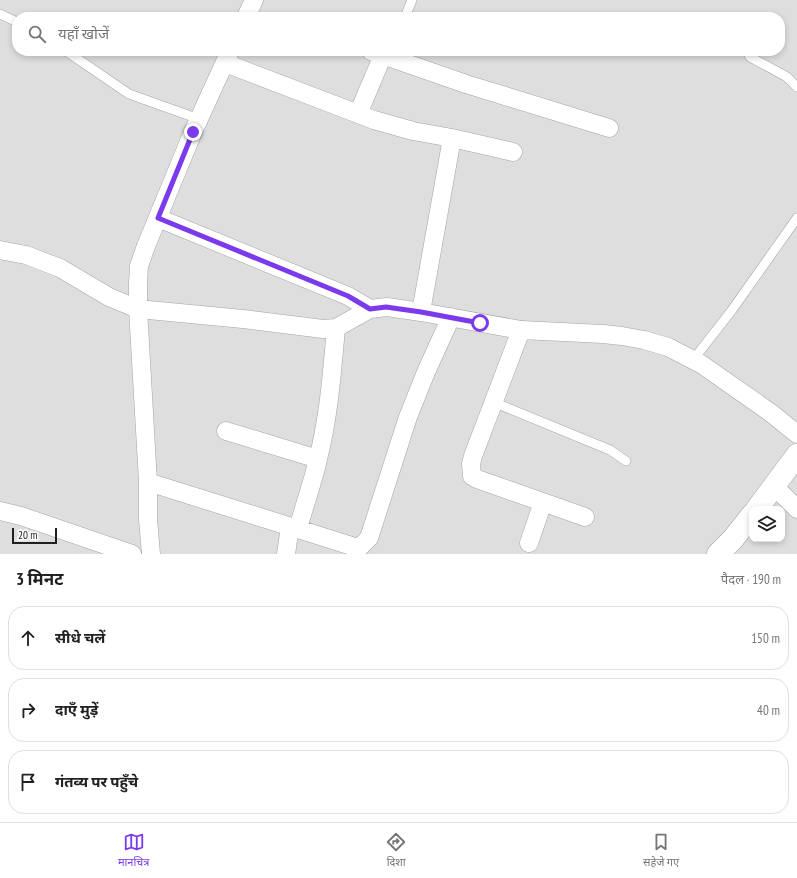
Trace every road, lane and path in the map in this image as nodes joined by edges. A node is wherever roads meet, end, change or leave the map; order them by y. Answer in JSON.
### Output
{"nodes":[{"id":1,"x":254,"y":0,"type":"edge"},
{"id":2,"x":412,"y":0,"type":"edge"},
{"id":3,"x":248,"y":12,"type":"edge"},
{"id":4,"x":407,"y":12,"type":"edge"},
{"id":5,"x":0,"y":14,"type":"edge"},
{"id":6,"x":12,"y":20,"type":"edge"},
{"id":7,"x":73,"y":56,"type":"edge"},
{"id":8,"x":376,"y":56,"type":"edge"},
{"id":9,"x":386,"y":56,"type":"edge"},
{"id":10,"x":750,"y":56,"type":"edge"},
{"id":11,"x":227,"y":57,"type":"edge"},
{"id":12,"x":797,"y":87,"type":"edge"},
{"id":13,"x":358,"y":114,"type":"junction"},
{"id":14,"x":199,"y":119,"type":"junction"},
{"id":15,"x":609,"y":128,"type":"dead end"},
{"id":16,"x":452,"y":138,"type":"junction"},
{"id":17,"x":513,"y":152,"type":"dead end"},
{"id":18,"x":158,"y":218,"type":"junction"},
{"id":19,"x":797,"y":218,"type":"edge"},
{"id":20,"x":0,"y":250,"type":"edge"},
{"id":21,"x":138,"y":309,"type":"junction"},
{"id":22,"x":370,"y":309,"type":"junction"},
{"id":23,"x":421,"y":312,"type":"junction"},
{"id":24,"x":451,"y":318,"type":"junction"},
{"id":25,"x":336,"y":328,"type":"junction"},
{"id":26,"x":521,"y":330,"type":"junction"},
{"id":27,"x":693,"y":360,"type":"junction"},
{"id":28,"x":493,"y":402,"type":"junction"},
{"id":29,"x":226,"y":431,"type":"dead end"},
{"id":30,"x":797,"y":434,"type":"edge"},
{"id":31,"x":797,"y":455,"type":"edge"},
{"id":32,"x":318,"y":459,"type":"junction"},
{"id":33,"x":626,"y":461,"type":"dead end"},
{"id":34,"x":148,"y":482,"type":"junction"},
{"id":35,"x":774,"y":486,"type":"junction"},
{"id":36,"x":543,"y":502,"type":"junction"},
{"id":37,"x":758,"y":506,"type":"edge"},
{"id":38,"x":797,"y":509,"type":"edge"},
{"id":39,"x":0,"y":511,"type":"edge"},
{"id":40,"x":585,"y":517,"type":"dead end"},
{"id":41,"x":749,"y":519,"type":"edge"},
{"id":42,"x":294,"y":528,"type":"junction"},
{"id":43,"x":529,"y":543,"type":"dead end"},
{"id":44,"x":153,"y":553,"type":"edge"},
{"id":45,"x":132,"y":554,"type":"edge"},
{"id":46,"x":286,"y":554,"type":"edge"},
{"id":47,"x":718,"y":554,"type":"edge"}],
"edges":[{"from":1,"to":3,"type":"street"},
{"from":2,"to":4,"type":"lane"},
{"from":5,"to":6,"type":"lane"},
{"from":7,"to":14,"type":"lane"},
{"from":8,"to":13,"type":"street"},
{"from":9,"to":15,"type":"street"},
{"from":10,"to":12,"type":"lane"},
{"from":11,"to":13,"type":"street"},
{"from":11,"to":14,"type":"street"},
{"from":13,"to":16,"type":"street"},
{"from":14,"to":18,"type":"street"},
{"from":16,"to":17,"type":"street"},
{"from":16,"to":23,"type":"street"},
{"from":18,"to":21,"type":"street"},
{"from":18,"to":22,"type":"street"},
{"from":19,"to":27,"type":"lane"},
{"from":20,"to":21,"type":"street"},
{"from":21,"to":25,"type":"street"},
{"from":21,"to":34,"type":"street"},
{"from":22,"to":23,"type":"street"},
{"from":22,"to":25,"type":"street"},
{"from":23,"to":24,"type":"street"},
{"from":24,"to":26,"type":"street"},
{"from":24,"to":42,"type":"street"},
{"from":25,"to":32,"type":"street"},
{"from":26,"to":27,"type":"street"},
{"from":26,"to":28,"type":"street"},
{"from":27,"to":30,"type":"street"},
{"from":28,"to":33,"type":"lane"},
{"from":28,"to":36,"type":"street"},
{"from":29,"to":32,"type":"street"},
{"from":31,"to":35,"type":"street"},
{"from":32,"to":42,"type":"street"},
{"from":34,"to":42,"type":"street"},
{"from":34,"to":44,"type":"street"},
{"from":35,"to":37,"type":"street"},
{"from":35,"to":38,"type":"street"},
{"from":36,"to":40,"type":"street"},
{"from":36,"to":43,"type":"street"},
{"from":39,"to":45,"type":"street"},
{"from":41,"to":47,"type":"street"},
{"from":42,"to":46,"type":"street"}]}
